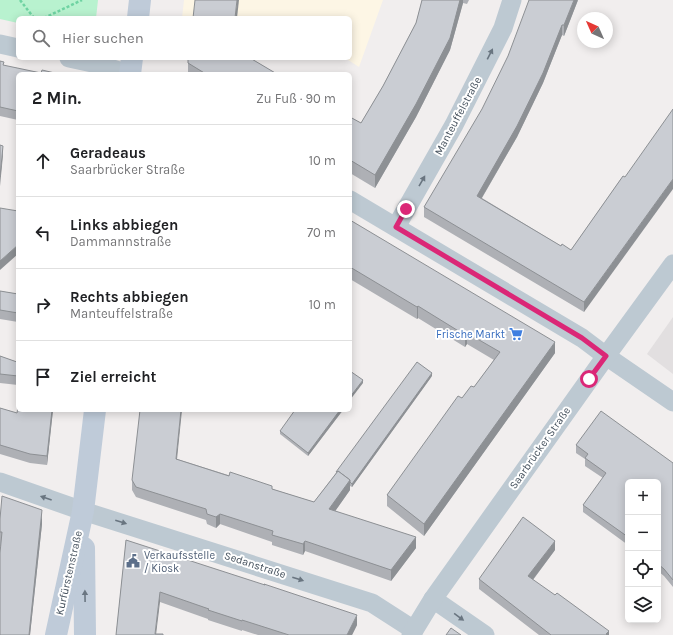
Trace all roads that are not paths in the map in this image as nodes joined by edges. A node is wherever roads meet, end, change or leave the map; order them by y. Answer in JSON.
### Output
{"nodes":[{"id":1,"x":140,"y":0,"type":"edge"},
{"id":2,"x":512,"y":0,"type":"edge"},
{"id":3,"x":138,"y":16,"type":"edge"},
{"id":4,"x":0,"y":44,"type":"edge"},
{"id":5,"x":16,"y":48,"type":"edge"},
{"id":6,"x":78,"y":60,"type":"edge"},
{"id":7,"x":132,"y":60,"type":"edge"},
{"id":8,"x":123,"y":72,"type":"edge"},
{"id":9,"x":130,"y":72,"type":"edge"},
{"id":10,"x":352,"y":201,"type":"edge"},
{"id":11,"x":396,"y":227,"type":"junction"},
{"id":12,"x":673,"y":264,"type":"edge"},
{"id":13,"x":606,"y":356,"type":"junction"},
{"id":14,"x":673,"y":402,"type":"edge"},
{"id":15,"x":95,"y":412,"type":"edge"},
{"id":16,"x":0,"y":482,"type":"edge"},
{"id":17,"x":83,"y":510,"type":"junction"},
{"id":18,"x":433,"y":599,"type":"junction"},
{"id":19,"x":412,"y":632,"type":"edge"},
{"id":20,"x":56,"y":635,"type":"edge"},
{"id":21,"x":85,"y":635,"type":"edge"},
{"id":22,"x":485,"y":635,"type":"edge"}],
"edges":[{"from":1,"to":3,"type":"main road"},
{"from":11,"to":2,"type":"street","name":"Manteuffelstraße","one_way":true},
{"from":4,"to":5,"type":"street"},
{"from":6,"to":8,"type":"street"},
{"from":7,"to":9,"type":"main road"},
{"from":10,"to":11,"type":"street"},
{"from":11,"to":13,"type":"street"},
{"from":12,"to":13,"type":"street","name":"Saarbrücker Straße"},
{"from":13,"to":14,"type":"street"},
{"from":13,"to":18,"type":"street","name":"Saarbrücker Straße"},
{"from":15,"to":17,"type":"main road","name":"Kurfürstenstraße"},
{"from":17,"to":16,"type":"street","name":"Sedanstraße","one_way":true},
{"from":17,"to":19,"type":"street","name":"Sedanstraße","one_way":true},
{"from":17,"to":20,"type":"main road","name":"Kurfürstenstraße"},
{"from":21,"to":17,"type":"main road","name":"Kurfürstenstraße","one_way":true},
{"from":18,"to":19,"type":"street","name":"Saarbrücker Straße"},
{"from":18,"to":22,"type":"street","one_way":true}]}
